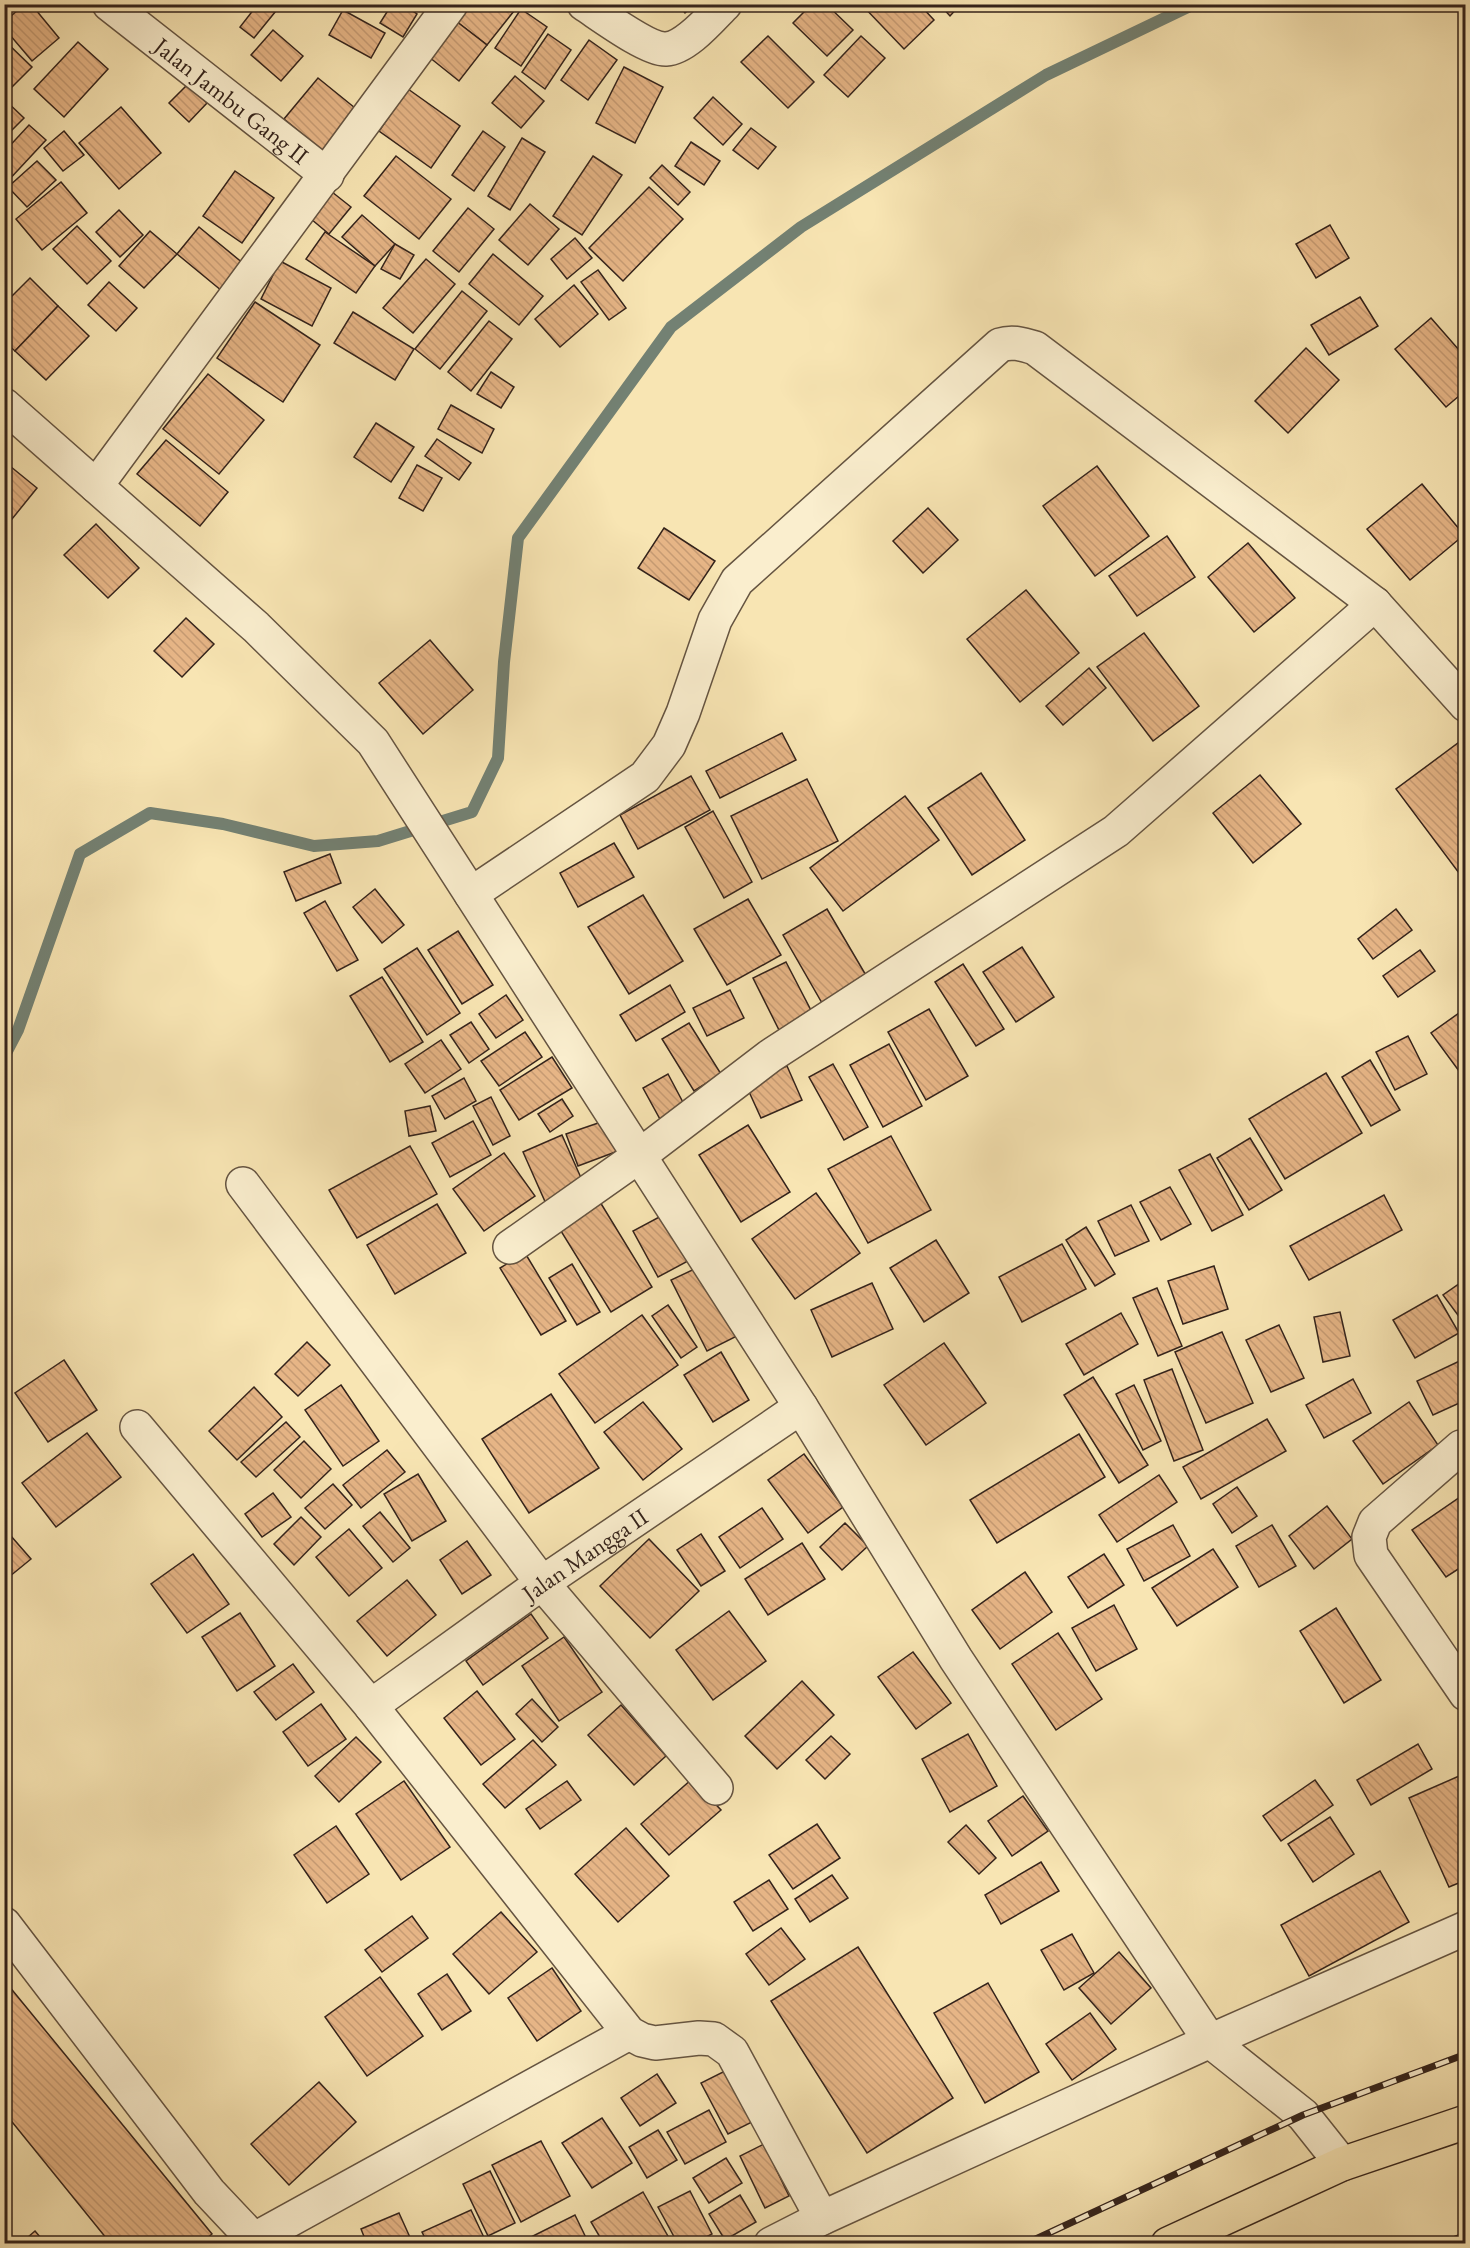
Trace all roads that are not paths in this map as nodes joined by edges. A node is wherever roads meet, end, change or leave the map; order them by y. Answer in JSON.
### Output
{"nodes":[{"id":1,"x":109,"y":4,"type":"edge"},
{"id":2,"x":451,"y":4,"type":"edge"},
{"id":3,"x":584,"y":4,"type":"edge"},
{"id":4,"x":725,"y":4,"type":"edge"},
{"id":5,"x":327,"y":175,"type":"junction"},
{"id":6,"x":4,"y":405,"type":"edge"},
{"id":7,"x":96,"y":486,"type":"junction"},
{"id":8,"x":1375,"y":604,"type":"junction"},
{"id":9,"x":1466,"y":705,"type":"edge"},
{"id":10,"x":471,"y":894,"type":"junction"},
{"id":11,"x":639,"y":1156,"type":"junction"},
{"id":12,"x":243,"y":1184,"type":"dead end"},
{"id":13,"x":510,"y":1247,"type":"dead end"},
{"id":14,"x":801,"y":1407,"type":"junction"},
{"id":15,"x":137,"y":1427,"type":"dead end"},
{"id":16,"x":1461,"y":1447,"type":"dead end"},
{"id":17,"x":542,"y":1583,"type":"junction"},
{"id":18,"x":1466,"y":1694,"type":"edge"},
{"id":19,"x":371,"y":1706,"type":"junction"},
{"id":20,"x":716,"y":1788,"type":"dead end"},
{"id":21,"x":4,"y":1924,"type":"edge"},
{"id":22,"x":1466,"y":1928,"type":"edge"},
{"id":23,"x":630,"y":2033,"type":"junction"},
{"id":24,"x":1210,"y":2041,"type":"junction"},
{"id":25,"x":1466,"y":2122,"type":"edge"},
{"id":26,"x":1342,"y":2164,"type":"junction"},
{"id":27,"x":822,"y":2218,"type":"junction"},
{"id":28,"x":256,"y":2241,"type":"edge"},
{"id":29,"x":771,"y":2244,"type":"edge"},
{"id":30,"x":1168,"y":2244,"type":"edge"}],
"edges":[{"from":1,"to":5,"type":"street","name":"Jalan Jambu Gang II"},
{"from":2,"to":5,"type":"street"},
{"from":3,"to":4,"type":"street"},
{"from":5,"to":7,"type":"street"},
{"from":6,"to":7,"type":"street"},
{"from":7,"to":10,"type":"street"},
{"from":8,"to":9,"type":"street"},
{"from":8,"to":10,"type":"street"},
{"from":8,"to":11,"type":"street"},
{"from":10,"to":11,"type":"street"},
{"from":11,"to":13,"type":"street"},
{"from":11,"to":14,"type":"street"},
{"from":12,"to":17,"type":"street"},
{"from":14,"to":17,"type":"street","name":"Jalan Mangga II"},
{"from":14,"to":24,"type":"street"},
{"from":15,"to":19,"type":"street"},
{"from":16,"to":18,"type":"street"},
{"from":17,"to":19,"type":"street","name":"Jalan Mangga II"},
{"from":17,"to":20,"type":"street"},
{"from":19,"to":23,"type":"street"},
{"from":21,"to":28,"type":"street"},
{"from":22,"to":24,"type":"street"},
{"from":23,"to":27,"type":"street"},
{"from":23,"to":28,"type":"street"},
{"from":24,"to":26,"type":"street"},
{"from":24,"to":27,"type":"street"},
{"from":25,"to":26,"type":"main road"},
{"from":26,"to":30,"type":"main road"},
{"from":27,"to":29,"type":"street"}]}
